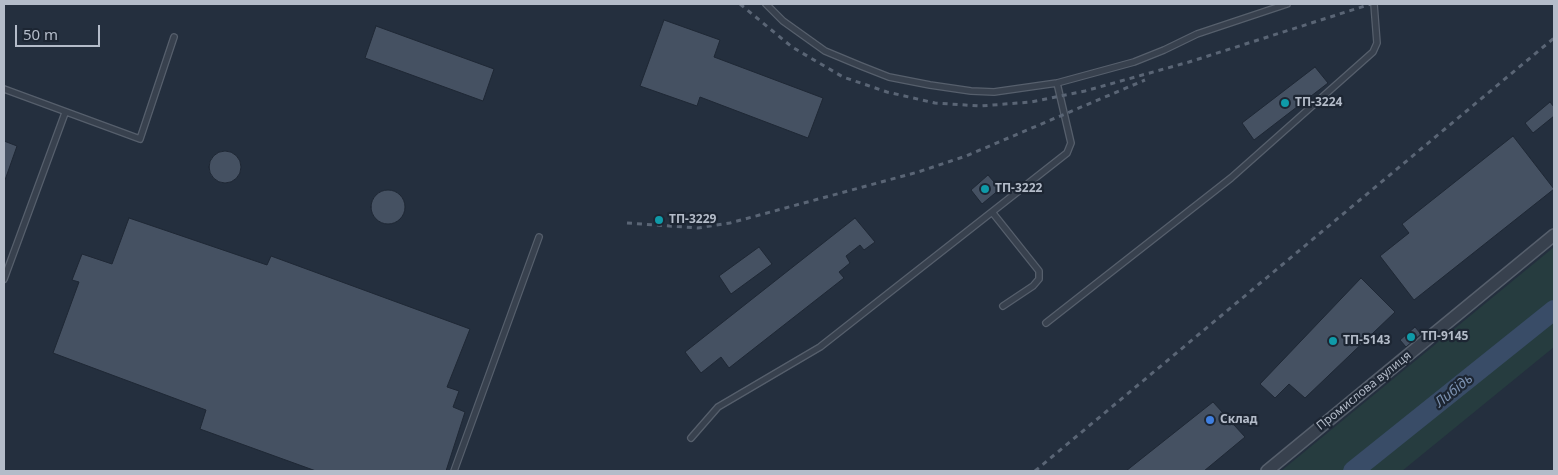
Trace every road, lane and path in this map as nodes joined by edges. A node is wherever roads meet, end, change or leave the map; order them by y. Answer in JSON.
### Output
{"nodes":[{"id":1,"x":766,"y":4,"type":"edge"},
{"id":2,"x":1287,"y":4,"type":"edge"},
{"id":3,"x":1374,"y":4,"type":"edge"},
{"id":4,"x":174,"y":37,"type":"dead end"},
{"id":5,"x":1056,"y":83,"type":"junction"},
{"id":6,"x":4,"y":89,"type":"edge"},
{"id":7,"x":65,"y":113,"type":"junction"},
{"id":8,"x":992,"y":212,"type":"junction"},
{"id":9,"x":1554,"y":235,"type":"edge"},
{"id":10,"x":539,"y":237,"type":"dead end"},
{"id":11,"x":4,"y":279,"type":"edge"},
{"id":12,"x":1003,"y":306,"type":"dead end"},
{"id":13,"x":1046,"y":323,"type":"dead end"},
{"id":14,"x":691,"y":438,"type":"dead end"},
{"id":15,"x":454,"y":471,"type":"edge"},
{"id":16,"x":1267,"y":471,"type":"edge"}],
"edges":[{"from":1,"to":5,"type":"lane"},
{"from":2,"to":5,"type":"lane"},
{"from":3,"to":13,"type":"lane"},
{"from":4,"to":7,"type":"lane"},
{"from":5,"to":8,"type":"lane"},
{"from":6,"to":7,"type":"lane"},
{"from":7,"to":11,"type":"lane"},
{"from":8,"to":12,"type":"lane"},
{"from":8,"to":14,"type":"lane"},
{"from":9,"to":16,"type":"street","name":"Промислова вулиця"},
{"from":10,"to":15,"type":"lane"}]}
